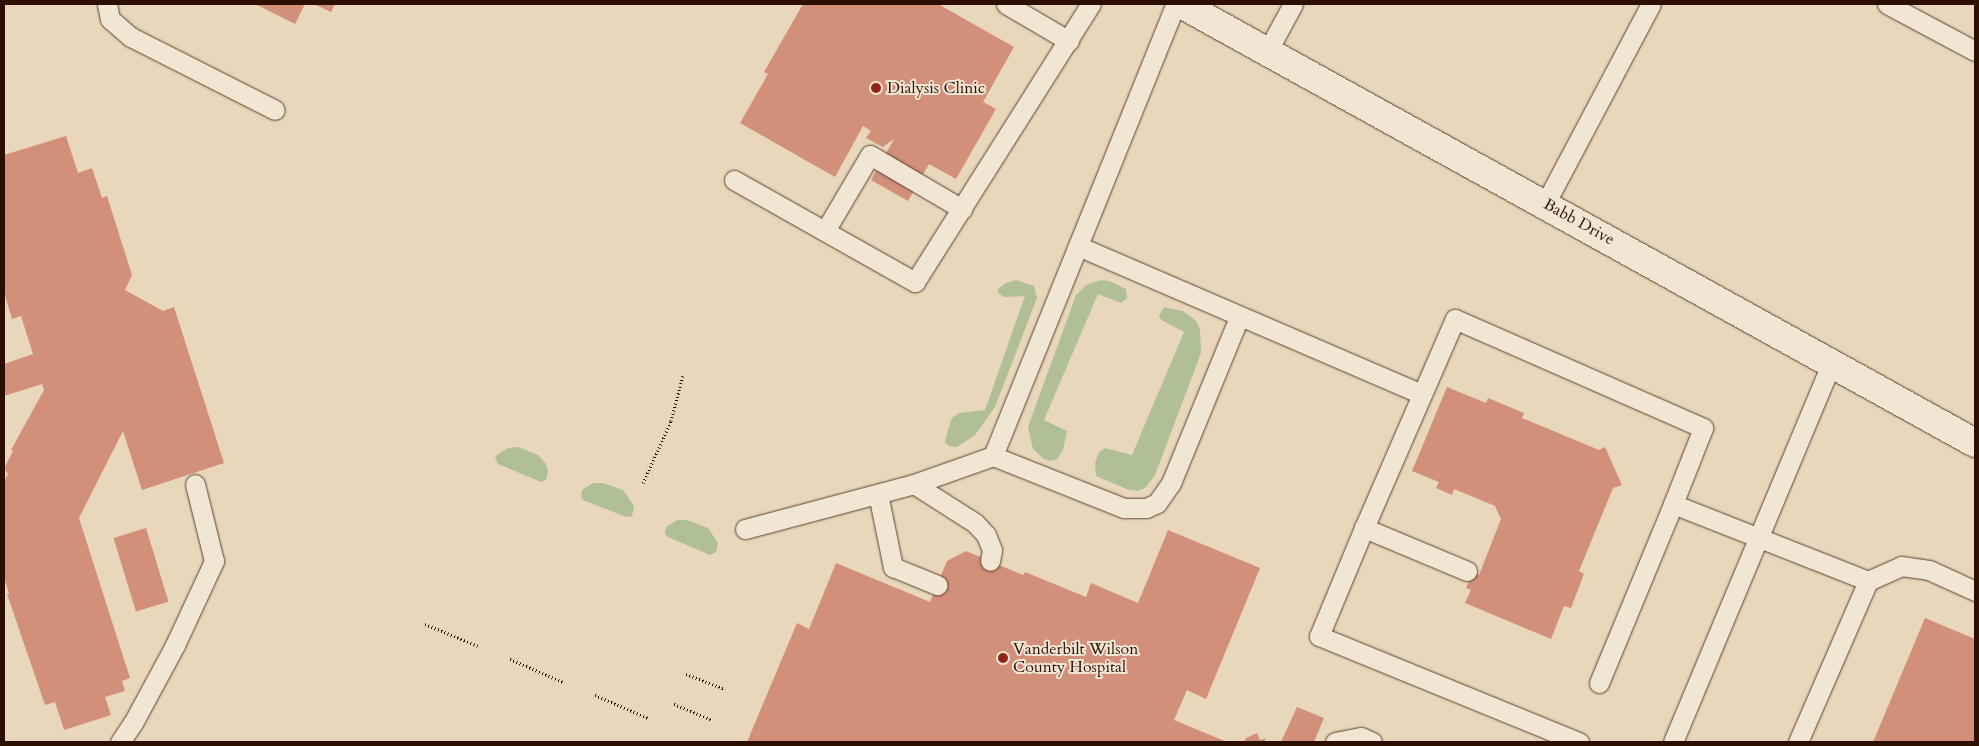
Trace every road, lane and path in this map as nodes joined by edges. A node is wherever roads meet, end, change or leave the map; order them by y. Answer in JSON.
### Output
{"nodes":[{"id":1,"x":107,"y":4,"type":"edge"},
{"id":2,"x":1006,"y":4,"type":"edge"},
{"id":3,"x":1091,"y":4,"type":"edge"},
{"id":4,"x":1176,"y":4,"type":"edge"},
{"id":5,"x":1181,"y":4,"type":"edge"},
{"id":6,"x":1293,"y":4,"type":"edge"},
{"id":7,"x":1651,"y":4,"type":"edge"},
{"id":8,"x":1887,"y":4,"type":"edge"},
{"id":9,"x":1069,"y":41,"type":"junction"},
{"id":10,"x":1975,"y":51,"type":"edge"},
{"id":11,"x":1267,"y":52,"type":"junction"},
{"id":12,"x":276,"y":110,"type":"dead end"},
{"id":13,"x":734,"y":180,"type":"dead end"},
{"id":14,"x":1545,"y":204,"type":"junction"},
{"id":15,"x":962,"y":209,"type":"junction"},
{"id":16,"x":825,"y":231,"type":"junction"},
{"id":17,"x":1078,"y":246,"type":"junction"},
{"id":18,"x":1239,"y":317,"type":"junction"},
{"id":19,"x":1832,"y":362,"type":"junction"},
{"id":20,"x":683,"y":375,"type":"dead end"},
{"id":21,"x":1422,"y":394,"type":"junction"},
{"id":22,"x":1975,"y":443,"type":"edge"},
{"id":23,"x":993,"y":456,"type":"junction"},
{"id":24,"x":643,"y":483,"type":"dead end"},
{"id":25,"x":195,"y":484,"type":"dead end"},
{"id":26,"x":914,"y":484,"type":"junction"},
{"id":27,"x":878,"y":494,"type":"junction"},
{"id":28,"x":1673,"y":504,"type":"junction"},
{"id":29,"x":1364,"y":528,"type":"junction"},
{"id":30,"x":745,"y":529,"type":"dead end"},
{"id":31,"x":1757,"y":538,"type":"junction"},
{"id":32,"x":990,"y":561,"type":"dead end"},
{"id":33,"x":1467,"y":571,"type":"dead end"},
{"id":34,"x":1868,"y":581,"type":"junction"},
{"id":35,"x":937,"y":585,"type":"dead end"},
{"id":36,"x":1975,"y":591,"type":"edge"},
{"id":37,"x":424,"y":624,"type":"dead end"},
{"id":38,"x":478,"y":646,"type":"dead end"},
{"id":39,"x":510,"y":659,"type":"dead end"},
{"id":40,"x":686,"y":674,"type":"dead end"},
{"id":41,"x":563,"y":682,"type":"dead end"},
{"id":42,"x":1599,"y":683,"type":"dead end"},
{"id":43,"x":725,"y":690,"type":"dead end"},
{"id":44,"x":595,"y":695,"type":"dead end"},
{"id":45,"x":674,"y":704,"type":"dead end"},
{"id":46,"x":648,"y":718,"type":"dead end"},
{"id":47,"x":712,"y":720,"type":"dead end"},
{"id":48,"x":120,"y":742,"type":"edge"},
{"id":49,"x":1335,"y":742,"type":"edge"},
{"id":50,"x":1372,"y":742,"type":"edge"},
{"id":51,"x":1579,"y":742,"type":"edge"},
{"id":52,"x":1673,"y":742,"type":"edge"},
{"id":53,"x":1798,"y":742,"type":"edge"}],
"edges":[{"from":1,"to":12,"type":"lane"},
{"from":2,"to":9,"type":"lane"},
{"from":3,"to":9,"type":"lane"},
{"from":4,"to":17,"type":"lane"},
{"from":5,"to":11,"type":"street","name":"Babb Drive"},
{"from":6,"to":11,"type":"lane"},
{"from":7,"to":14,"type":"lane"},
{"from":8,"to":10,"type":"lane"},
{"from":9,"to":15,"type":"lane"},
{"from":11,"to":14,"type":"street","name":"Babb Drive"},
{"from":13,"to":16,"type":"lane"},
{"from":14,"to":19,"type":"street","name":"Babb Drive"},
{"from":15,"to":16,"type":"lane"},
{"from":15,"to":16,"type":"lane"},
{"from":17,"to":18,"type":"lane"},
{"from":17,"to":23,"type":"lane"},
{"from":18,"to":21,"type":"lane"},
{"from":18,"to":23,"type":"lane"},
{"from":19,"to":22,"type":"street","name":"Babb Drive"},
{"from":19,"to":31,"type":"lane"},
{"from":20,"to":24,"type":"path"},
{"from":21,"to":28,"type":"lane"},
{"from":21,"to":29,"type":"lane"},
{"from":23,"to":26,"type":"lane"},
{"from":25,"to":48,"type":"lane"},
{"from":26,"to":27,"type":"lane"},
{"from":26,"to":32,"type":"lane"},
{"from":27,"to":30,"type":"lane"},
{"from":27,"to":35,"type":"lane"},
{"from":28,"to":31,"type":"lane"},
{"from":28,"to":42,"type":"lane"},
{"from":29,"to":33,"type":"lane"},
{"from":29,"to":51,"type":"lane"},
{"from":31,"to":34,"type":"lane"},
{"from":31,"to":52,"type":"lane"},
{"from":34,"to":36,"type":"lane"},
{"from":34,"to":53,"type":"lane"},
{"from":37,"to":38,"type":"path"},
{"from":39,"to":41,"type":"path"},
{"from":40,"to":43,"type":"path"},
{"from":44,"to":46,"type":"path"},
{"from":45,"to":47,"type":"path"},
{"from":49,"to":50,"type":"lane"}]}
